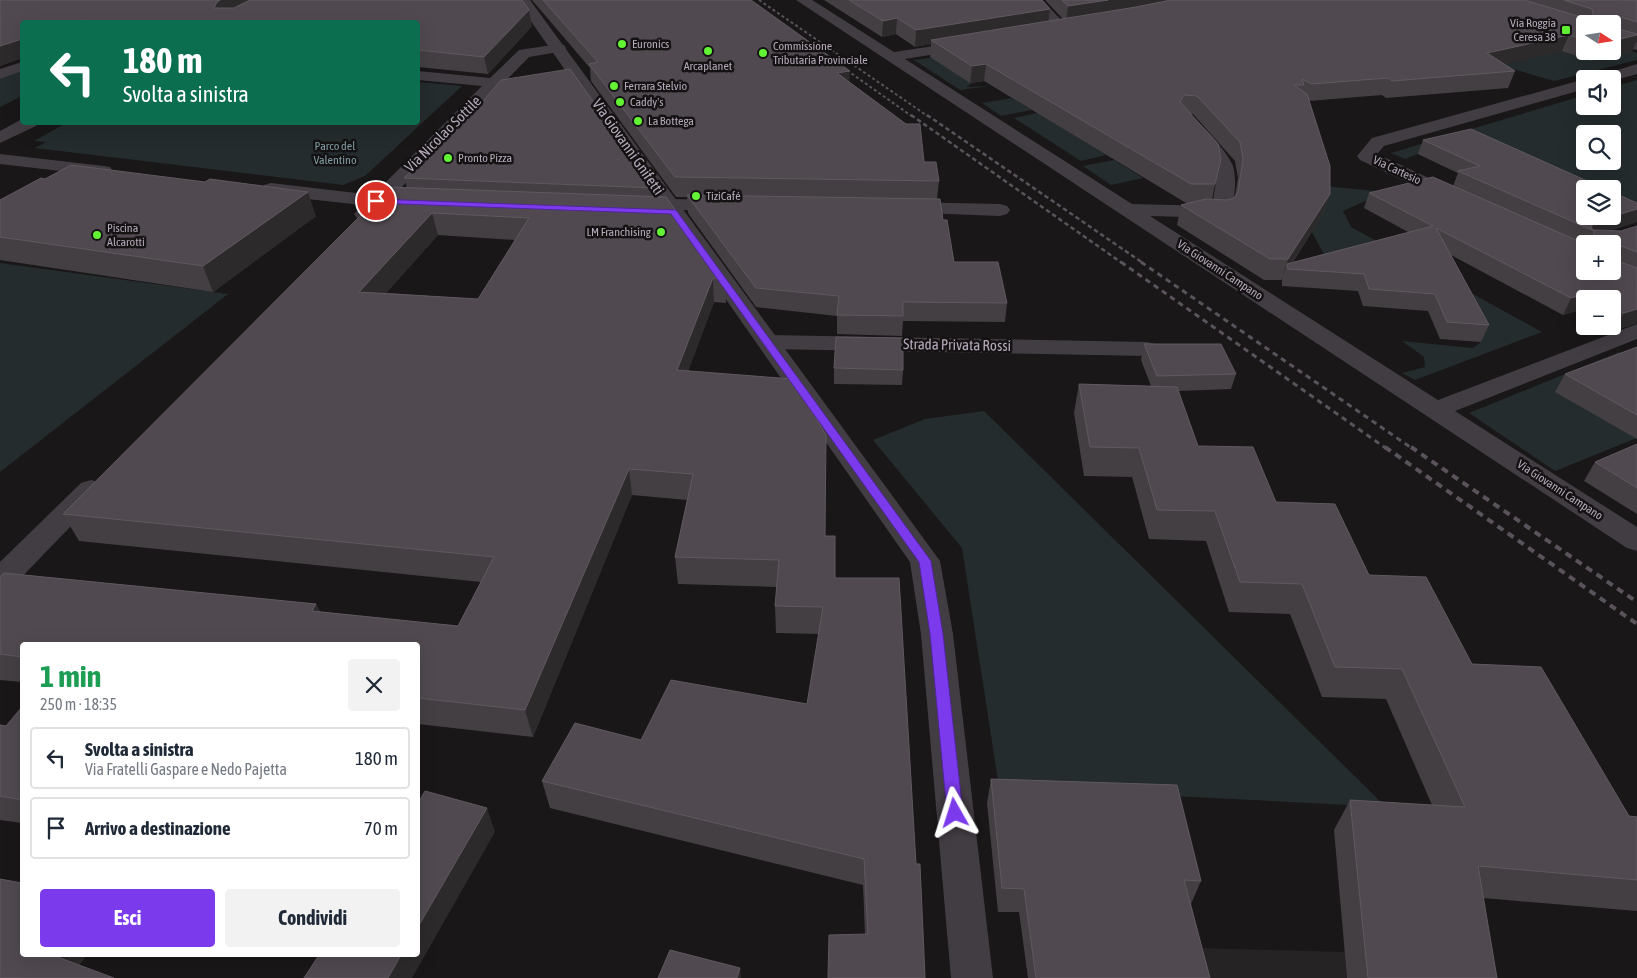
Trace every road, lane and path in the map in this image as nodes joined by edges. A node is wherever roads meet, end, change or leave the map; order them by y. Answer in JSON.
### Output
{"nodes":[{"id":1,"x":524,"y":0,"type":"edge"},
{"id":2,"x":803,"y":0,"type":"edge"},
{"id":3,"x":1035,"y":0,"type":"edge"},
{"id":4,"x":1080,"y":26,"type":"edge"},
{"id":5,"x":1062,"y":29,"type":"junction"},
{"id":6,"x":1042,"y":32,"type":"edge"},
{"id":7,"x":984,"y":42,"type":"edge"},
{"id":8,"x":1621,"y":42,"type":"edge"},
{"id":9,"x":1637,"y":46,"type":"edge"},
{"id":10,"x":558,"y":48,"type":"junction"},
{"id":11,"x":892,"y":58,"type":"junction"},
{"id":12,"x":20,"y":67,"type":"edge"},
{"id":13,"x":1637,"y":69,"type":"edge"},
{"id":14,"x":0,"y":74,"type":"edge"},
{"id":15,"x":1621,"y":74,"type":"edge"},
{"id":16,"x":420,"y":75,"type":"edge"},
{"id":17,"x":494,"y":83,"type":"junction"},
{"id":18,"x":1576,"y":87,"type":"edge"},
{"id":19,"x":1186,"y":119,"type":"edge"},
{"id":20,"x":24,"y":125,"type":"edge"},
{"id":21,"x":0,"y":138,"type":"edge"},
{"id":22,"x":0,"y":159,"type":"edge"},
{"id":23,"x":125,"y":173,"type":"edge"},
{"id":24,"x":251,"y":187,"type":"edge"},
{"id":25,"x":376,"y":201,"type":"junction"},
{"id":26,"x":406,"y":202,"type":"edge"},
{"id":27,"x":1464,"y":202,"type":"edge"},
{"id":28,"x":747,"y":206,"type":"edge"},
{"id":29,"x":883,"y":208,"type":"edge"},
{"id":30,"x":664,"y":209,"type":"junction"},
{"id":31,"x":1000,"y":210,"type":"dead end"},
{"id":32,"x":1126,"y":210,"type":"junction"},
{"id":33,"x":346,"y":232,"type":"edge"},
{"id":34,"x":1637,"y":331,"type":"edge"},
{"id":35,"x":768,"y":342,"type":"junction"},
{"id":36,"x":1147,"y":349,"type":"edge"},
{"id":37,"x":1436,"y":410,"type":"junction"},
{"id":38,"x":104,"y":476,"type":"edge"},
{"id":39,"x":1637,"y":541,"type":"edge"},
{"id":40,"x":0,"y":580,"type":"edge"},
{"id":41,"x":972,"y":978,"type":"edge"}],
"edges":[{"from":1,"to":10,"type":"street","name":"Via Giovanni Gnifetti"},
{"from":2,"to":11,"type":"street","name":"Via Giovanni Campano"},
{"from":3,"to":5,"type":"street"},
{"from":4,"to":5,"type":"street"},
{"from":5,"to":6,"type":"street"},
{"from":7,"to":11,"type":"street"},
{"from":8,"to":9,"type":"street"},
{"from":10,"to":17,"type":"street","name":"Via Nicolao Sottile"},
{"from":10,"to":30,"type":"street","name":"Via Giovanni Gnifetti"},
{"from":11,"to":32,"type":"street","name":"Via Giovanni Campano"},
{"from":12,"to":14,"type":"street"},
{"from":13,"to":15,"type":"street"},
{"from":16,"to":17,"type":"street"},
{"from":17,"to":25,"type":"street","name":"Via Nicolao Sottile"},
{"from":18,"to":27,"type":"street","name":"Via Cartesio"},
{"from":19,"to":32,"type":"street"},
{"from":20,"to":21,"type":"street"},
{"from":22,"to":23,"type":"street"},
{"from":24,"to":25,"type":"street"},
{"from":25,"to":26,"type":"street"},
{"from":25,"to":33,"type":"street","name":"Via Nicolao Sottile"},
{"from":28,"to":30,"type":"street"},
{"from":29,"to":31,"type":"street"},
{"from":30,"to":35,"type":"street","name":"Via Giovanni Gnifetti"},
{"from":32,"to":37,"type":"street","name":"Via Giovanni Campano"},
{"from":34,"to":37,"type":"street"},
{"from":35,"to":36,"type":"street","name":"Strada Privata Rossi"},
{"from":35,"to":41,"type":"street","name":"Via Giovanni Gnifetti"},
{"from":37,"to":39,"type":"street","name":"Via Giovanni Campano"},
{"from":38,"to":40,"type":"street"}]}
